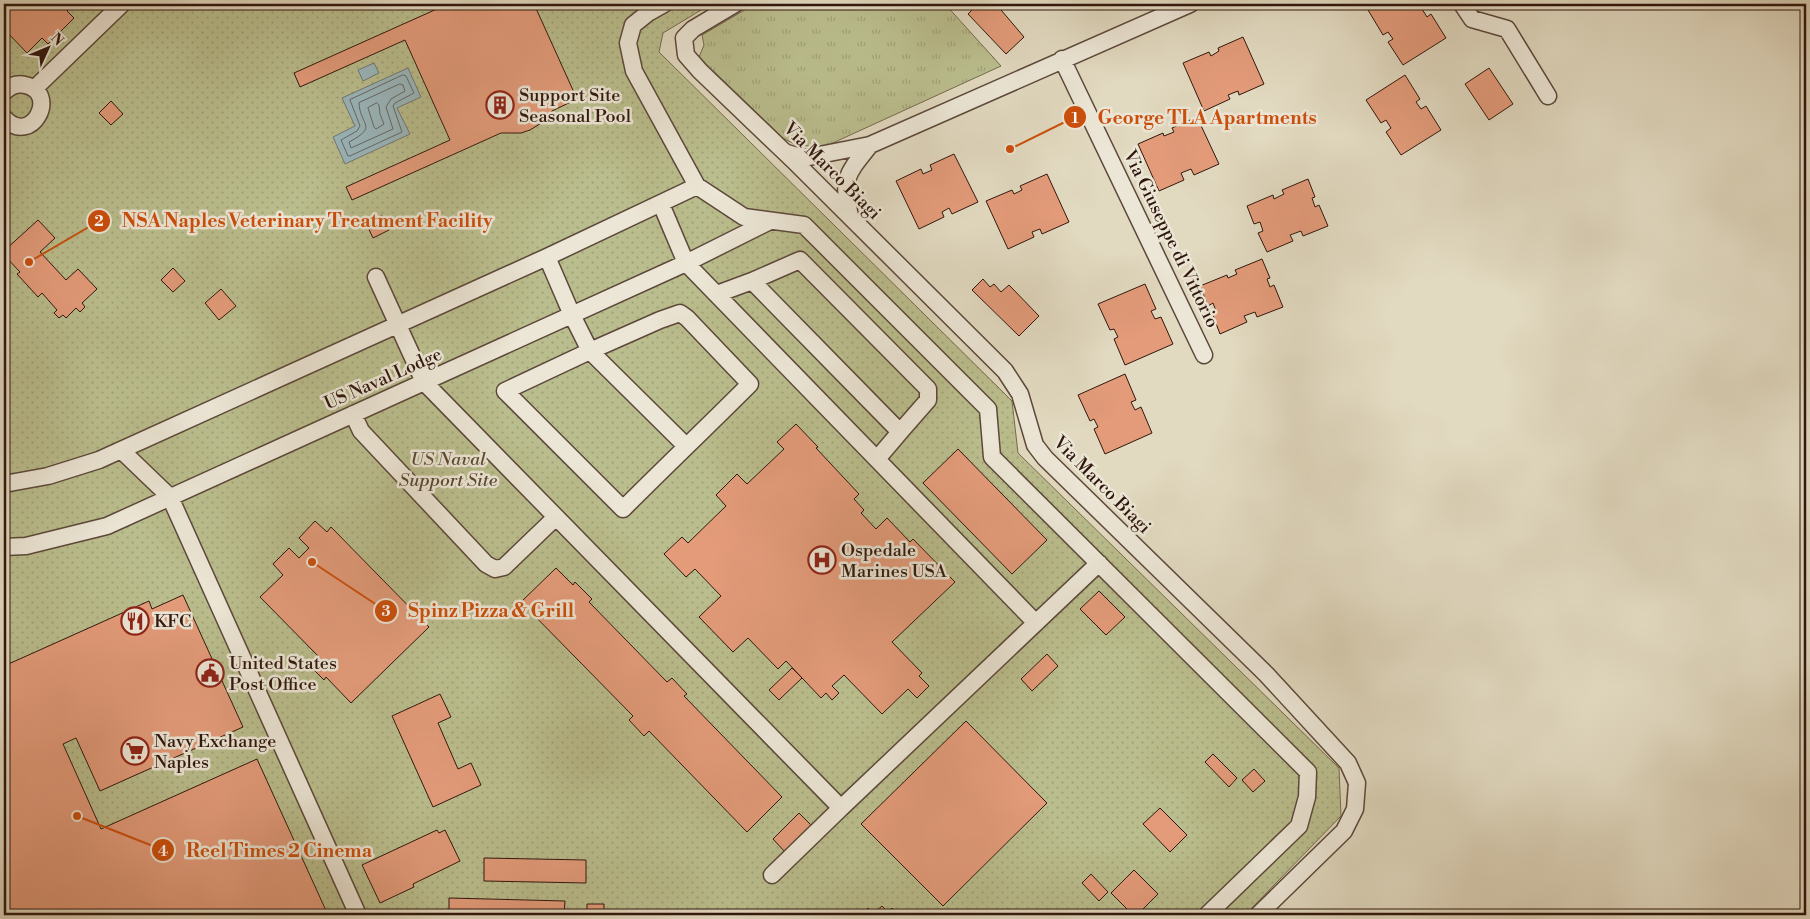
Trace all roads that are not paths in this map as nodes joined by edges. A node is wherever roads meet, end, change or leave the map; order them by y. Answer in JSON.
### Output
{"nodes":[{"id":1,"x":122,"y":4,"type":"edge"},
{"id":2,"x":664,"y":4,"type":"edge"},
{"id":3,"x":735,"y":4,"type":"edge"},
{"id":4,"x":1190,"y":4,"type":"edge"},
{"id":5,"x":1462,"y":4,"type":"edge"},
{"id":6,"x":1062,"y":59,"type":"junction"},
{"id":7,"x":5,"y":88,"type":"edge"},
{"id":8,"x":34,"y":89,"type":"junction"},
{"id":9,"x":1548,"y":96,"type":"dead end"},
{"id":10,"x":4,"y":118,"type":"edge"},
{"id":11,"x":870,"y":145,"type":"junction"},
{"id":12,"x":786,"y":153,"type":"junction"},
{"id":13,"x":817,"y":156,"type":"junction"},
{"id":14,"x":847,"y":177,"type":"junction"},
{"id":15,"x":815,"y":182,"type":"junction"},
{"id":16,"x":697,"y":186,"type":"junction"},
{"id":17,"x":661,"y":204,"type":"junction"},
{"id":18,"x":850,"y":216,"type":"junction"},
{"id":19,"x":770,"y":221,"type":"junction"},
{"id":20,"x":548,"y":257,"type":"junction"},
{"id":21,"x":686,"y":263,"type":"junction"},
{"id":22,"x":376,"y":277,"type":"dead end"},
{"id":23,"x":752,"y":281,"type":"junction"},
{"id":24,"x":717,"y":294,"type":"junction"},
{"id":25,"x":572,"y":315,"type":"junction"},
{"id":26,"x":398,"y":325,"type":"junction"},
{"id":27,"x":590,"y":351,"type":"junction"},
{"id":28,"x":1204,"y":355,"type":"dead end"},
{"id":29,"x":424,"y":382,"type":"junction"},
{"id":30,"x":353,"y":414,"type":"junction"},
{"id":31,"x":900,"y":432,"type":"junction"},
{"id":32,"x":686,"y":446,"type":"junction"},
{"id":33,"x":121,"y":450,"type":"junction"},
{"id":34,"x":877,"y":459,"type":"junction"},
{"id":35,"x":4,"y":484,"type":"edge"},
{"id":36,"x":170,"y":497,"type":"junction"},
{"id":37,"x":556,"y":517,"type":"junction"},
{"id":38,"x":4,"y":547,"type":"edge"},
{"id":39,"x":1099,"y":563,"type":"junction"},
{"id":40,"x":1036,"y":622,"type":"junction"},
{"id":41,"x":841,"y":808,"type":"junction"},
{"id":42,"x":772,"y":875,"type":"dead end"},
{"id":43,"x":358,"y":915,"type":"edge"},
{"id":44,"x":1207,"y":915,"type":"edge"},
{"id":45,"x":1258,"y":915,"type":"edge"}],
"edges":[{"from":1,"to":8,"type":"street"},
{"from":2,"to":16,"type":"street"},
{"from":3,"to":12,"type":"street","name":"Via Marco Biagi"},
{"from":4,"to":6,"type":"street"},
{"from":5,"to":9,"type":"street"},
{"from":6,"to":11,"type":"street"},
{"from":6,"to":28,"type":"street","name":"Via Giuseppe di Vittorio"},
{"from":7,"to":8,"type":"street"},
{"from":8,"to":10,"type":"street"},
{"from":11,"to":13,"type":"street"},
{"from":11,"to":14,"type":"street"},
{"from":12,"to":13,"type":"street"},
{"from":12,"to":15,"type":"street","name":"Via Marco Biagi"},
{"from":13,"to":15,"type":"street"},
{"from":14,"to":15,"type":"street"},
{"from":14,"to":18,"type":"street"},
{"from":15,"to":18,"type":"street","name":"Via Marco Biagi"},
{"from":16,"to":17,"type":"street"},
{"from":16,"to":19,"type":"street"},
{"from":17,"to":20,"type":"street"},
{"from":17,"to":21,"type":"street"},
{"from":18,"to":45,"type":"street","name":"Via Marco Biagi"},
{"from":19,"to":21,"type":"street","name":"US Naval Lodge"},
{"from":19,"to":39,"type":"street"},
{"from":20,"to":25,"type":"street"},
{"from":20,"to":26,"type":"street"},
{"from":21,"to":24,"type":"street"},
{"from":21,"to":25,"type":"street","name":"US Naval Lodge"},
{"from":22,"to":26,"type":"street"},
{"from":23,"to":24,"type":"street"},
{"from":23,"to":31,"type":"street"},
{"from":23,"to":31,"type":"street"},
{"from":24,"to":34,"type":"street"},
{"from":25,"to":27,"type":"street"},
{"from":25,"to":29,"type":"street","name":"US Naval Lodge"},
{"from":26,"to":29,"type":"street"},
{"from":26,"to":33,"type":"street"},
{"from":27,"to":32,"type":"street"},
{"from":27,"to":32,"type":"street"},
{"from":27,"to":32,"type":"street"},
{"from":29,"to":30,"type":"street","name":"US Naval Lodge"},
{"from":29,"to":37,"type":"street"},
{"from":30,"to":36,"type":"street","name":"US Naval Lodge"},
{"from":30,"to":37,"type":"street"},
{"from":31,"to":34,"type":"street"},
{"from":33,"to":35,"type":"street"},
{"from":33,"to":36,"type":"street"},
{"from":34,"to":40,"type":"street"},
{"from":36,"to":38,"type":"street","name":"US Naval Lodge"},
{"from":36,"to":43,"type":"street"},
{"from":37,"to":41,"type":"street"},
{"from":39,"to":40,"type":"street"},
{"from":39,"to":44,"type":"street"},
{"from":40,"to":41,"type":"street"},
{"from":41,"to":42,"type":"street"}]}
